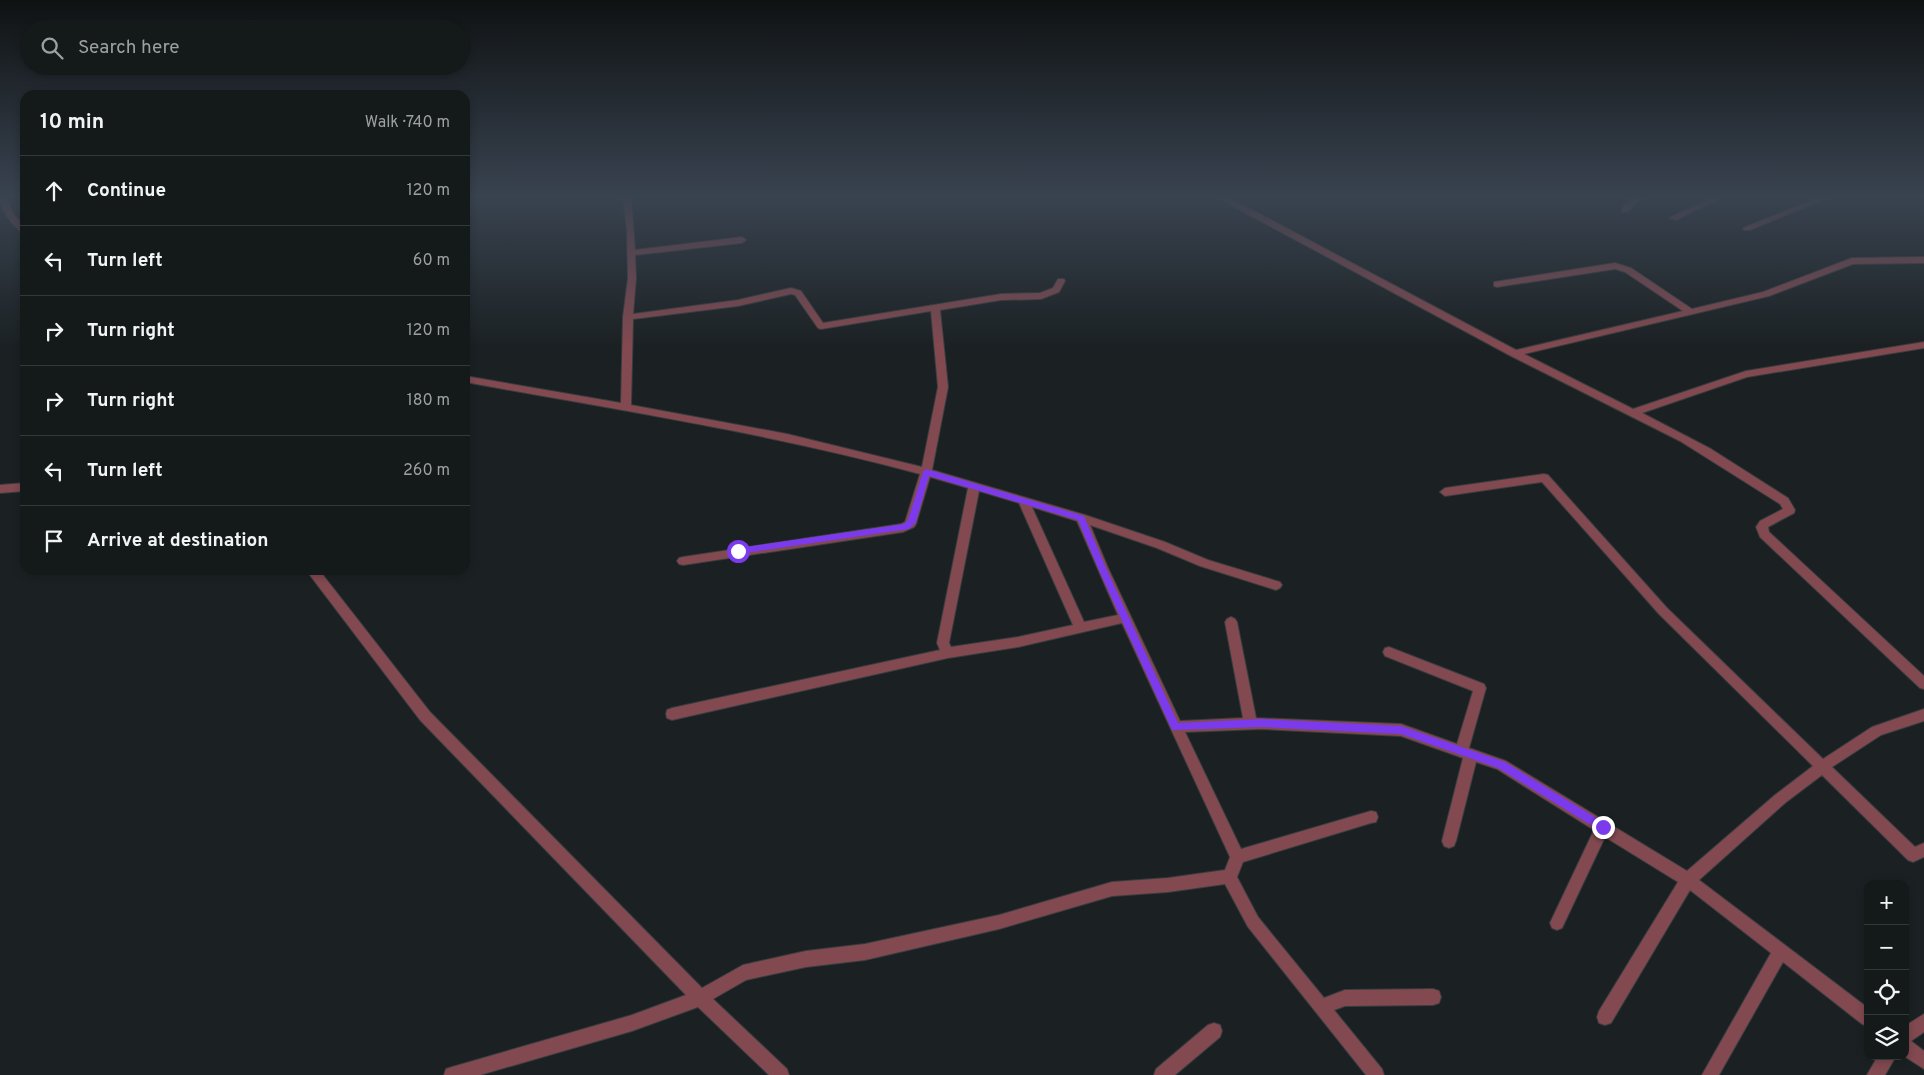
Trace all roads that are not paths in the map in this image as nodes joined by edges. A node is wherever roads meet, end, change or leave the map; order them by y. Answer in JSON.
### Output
{"nodes":[{"id":1,"x":631,"y":246,"type":"edge"},
{"id":2,"x":689,"y":246,"type":"edge"},
{"id":3,"x":1317,"y":246,"type":"edge"},
{"id":4,"x":631,"y":253,"type":"junction"},
{"id":5,"x":1924,"y":260,"type":"edge"},
{"id":6,"x":1061,"y":281,"type":"dead end"},
{"id":7,"x":1497,"y":284,"type":"dead end"},
{"id":8,"x":935,"y":308,"type":"junction"},
{"id":9,"x":1691,"y":312,"type":"junction"},
{"id":10,"x":628,"y":317,"type":"junction"},
{"id":11,"x":1924,"y":345,"type":"edge"},
{"id":12,"x":1514,"y":354,"type":"junction"},
{"id":13,"x":470,"y":380,"type":"edge"},
{"id":14,"x":626,"y":406,"type":"junction"},
{"id":15,"x":1631,"y":413,"type":"junction"},
{"id":16,"x":926,"y":472,"type":"junction"},
{"id":17,"x":20,"y":487,"type":"edge"},
{"id":18,"x":974,"y":487,"type":"junction"},
{"id":19,"x":0,"y":489,"type":"edge"},
{"id":20,"x":1445,"y":492,"type":"dead end"},
{"id":21,"x":1023,"y":500,"type":"junction"},
{"id":22,"x":1081,"y":518,"type":"junction"},
{"id":23,"x":682,"y":561,"type":"dead end"},
{"id":24,"x":316,"y":575,"type":"edge"},
{"id":25,"x":1276,"y":585,"type":"dead end"},
{"id":26,"x":1125,"y":618,"type":"junction"},
{"id":27,"x":1231,"y":622,"type":"dead end"},
{"id":28,"x":1080,"y":628,"type":"junction"},
{"id":29,"x":1389,"y":652,"type":"dead end"},
{"id":30,"x":948,"y":653,"type":"junction"},
{"id":31,"x":1924,"y":684,"type":"edge"},
{"id":32,"x":672,"y":714,"type":"dead end"},
{"id":33,"x":1924,"y":715,"type":"edge"},
{"id":34,"x":1251,"y":724,"type":"junction"},
{"id":35,"x":1176,"y":727,"type":"junction"},
{"id":36,"x":1466,"y":753,"type":"junction"},
{"id":37,"x":1823,"y":766,"type":"junction"},
{"id":38,"x":1371,"y":817,"type":"dead end"},
{"id":39,"x":1603,"y":827,"type":"junction"},
{"id":40,"x":1449,"y":840,"type":"dead end"},
{"id":41,"x":1924,"y":850,"type":"edge"},
{"id":42,"x":1237,"y":857,"type":"junction"},
{"id":43,"x":1229,"y":876,"type":"junction"},
{"id":44,"x":1688,"y":880,"type":"junction"},
{"id":45,"x":1557,"y":924,"type":"dead end"},
{"id":46,"x":1780,"y":950,"type":"junction"},
{"id":47,"x":1433,"y":997,"type":"dead end"},
{"id":48,"x":700,"y":998,"type":"junction"},
{"id":49,"x":1321,"y":1007,"type":"junction"},
{"id":50,"x":1864,"y":1015,"type":"edge"},
{"id":51,"x":1605,"y":1017,"type":"dead end"},
{"id":52,"x":1924,"y":1022,"type":"edge"},
{"id":53,"x":1214,"y":1031,"type":"dead end"},
{"id":54,"x":1909,"y":1033,"type":"edge"},
{"id":55,"x":1909,"y":1050,"type":"edge"},
{"id":56,"x":1885,"y":1060,"type":"edge"},
{"id":57,"x":1924,"y":1061,"type":"edge"},
{"id":58,"x":452,"y":1075,"type":"edge"},
{"id":59,"x":781,"y":1075,"type":"edge"},
{"id":60,"x":1162,"y":1075,"type":"edge"},
{"id":61,"x":1376,"y":1075,"type":"edge"},
{"id":62,"x":1710,"y":1075,"type":"edge"},
{"id":63,"x":1875,"y":1075,"type":"edge"}],
"edges":[{"from":1,"to":4,"type":"street"},
{"from":2,"to":4,"type":"street"},
{"from":3,"to":12,"type":"street"},
{"from":4,"to":10,"type":"street"},
{"from":5,"to":9,"type":"street"},
{"from":6,"to":8,"type":"street"},
{"from":7,"to":9,"type":"street"},
{"from":8,"to":10,"type":"street"},
{"from":8,"to":16,"type":"street"},
{"from":9,"to":12,"type":"street"},
{"from":10,"to":14,"type":"street"},
{"from":11,"to":15,"type":"street"},
{"from":12,"to":15,"type":"street"},
{"from":13,"to":14,"type":"street"},
{"from":14,"to":16,"type":"street"},
{"from":15,"to":31,"type":"street"},
{"from":16,"to":18,"type":"street"},
{"from":16,"to":23,"type":"street"},
{"from":17,"to":19,"type":"street"},
{"from":18,"to":21,"type":"street"},
{"from":18,"to":30,"type":"street"},
{"from":20,"to":37,"type":"street"},
{"from":21,"to":22,"type":"street"},
{"from":21,"to":28,"type":"street"},
{"from":22,"to":25,"type":"street"},
{"from":22,"to":26,"type":"street"},
{"from":24,"to":48,"type":"street"},
{"from":26,"to":28,"type":"street"},
{"from":26,"to":35,"type":"street"},
{"from":27,"to":34,"type":"street"},
{"from":28,"to":30,"type":"street"},
{"from":29,"to":36,"type":"street"},
{"from":30,"to":32,"type":"street"},
{"from":33,"to":37,"type":"street"},
{"from":34,"to":35,"type":"street"},
{"from":34,"to":36,"type":"street"},
{"from":35,"to":42,"type":"street"},
{"from":36,"to":39,"type":"street"},
{"from":36,"to":40,"type":"street"},
{"from":37,"to":41,"type":"street"},
{"from":37,"to":44,"type":"street"},
{"from":38,"to":42,"type":"street"},
{"from":39,"to":44,"type":"street"},
{"from":39,"to":45,"type":"street"},
{"from":42,"to":43,"type":"street"},
{"from":43,"to":48,"type":"street"},
{"from":43,"to":49,"type":"street"},
{"from":44,"to":46,"type":"street"},
{"from":44,"to":51,"type":"street"},
{"from":46,"to":50,"type":"street"},
{"from":46,"to":62,"type":"street"},
{"from":47,"to":49,"type":"street"},
{"from":48,"to":58,"type":"street"},
{"from":48,"to":59,"type":"street"},
{"from":49,"to":61,"type":"street"},
{"from":52,"to":54,"type":"street"},
{"from":53,"to":60,"type":"street"},
{"from":55,"to":57,"type":"street"},
{"from":56,"to":63,"type":"street"}]}
